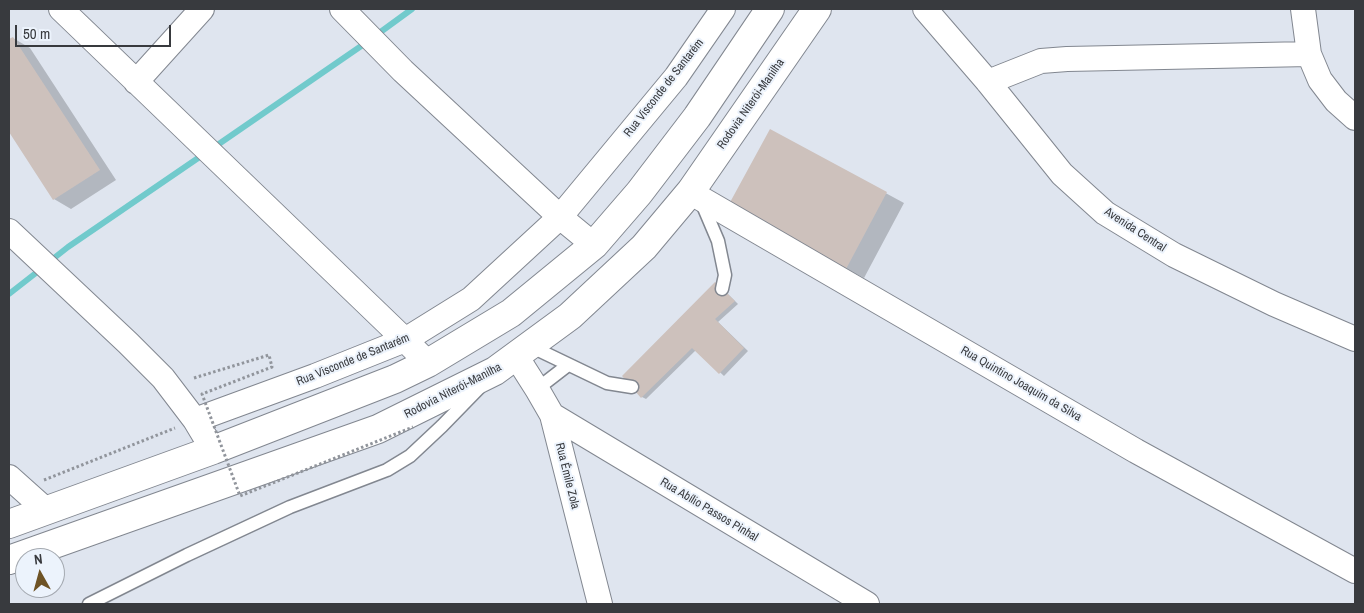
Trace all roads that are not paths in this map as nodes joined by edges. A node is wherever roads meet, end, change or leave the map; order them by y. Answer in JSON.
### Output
{"nodes":[{"id":1,"x":61,"y":9,"type":"edge"},
{"id":2,"x":202,"y":9,"type":"edge"},
{"id":3,"x":342,"y":9,"type":"edge"},
{"id":4,"x":724,"y":9,"type":"edge"},
{"id":5,"x":753,"y":9,"type":"edge"},
{"id":6,"x":770,"y":9,"type":"edge"},
{"id":7,"x":817,"y":9,"type":"edge"},
{"id":8,"x":925,"y":9,"type":"edge"},
{"id":9,"x":1303,"y":9,"type":"edge"},
{"id":10,"x":750,"y":36,"type":"junction"},
{"id":11,"x":1309,"y":54,"type":"junction"},
{"id":12,"x":136,"y":82,"type":"junction"},
{"id":13,"x":988,"y":82,"type":"junction"},
{"id":14,"x":1355,"y":118,"type":"edge"},
{"id":15,"x":695,"y":195,"type":"junction"},
{"id":16,"x":560,"y":216,"type":"junction"},
{"id":17,"x":9,"y":231,"type":"edge"},
{"id":18,"x":594,"y":245,"type":"junction"},
{"id":19,"x":722,"y":289,"type":"dead end"},
{"id":20,"x":1355,"y":339,"type":"edge"},
{"id":21,"x":405,"y":340,"type":"junction"},
{"id":22,"x":514,"y":358,"type":"junction"},
{"id":23,"x":428,"y":363,"type":"junction"},
{"id":24,"x":568,"y":365,"type":"junction"},
{"id":25,"x":632,"y":387,"type":"dead end"},
{"id":26,"x":537,"y":389,"type":"junction"},
{"id":27,"x":552,"y":415,"type":"junction"},
{"id":28,"x":195,"y":420,"type":"junction"},
{"id":29,"x":212,"y":450,"type":"junction"},
{"id":30,"x":16,"y":483,"type":"edge"},
{"id":31,"x":47,"y":511,"type":"junction"},
{"id":32,"x":9,"y":524,"type":"edge"},
{"id":33,"x":9,"y":560,"type":"edge"},
{"id":34,"x":1355,"y":572,"type":"edge"},
{"id":35,"x":89,"y":604,"type":"edge"},
{"id":36,"x":600,"y":604,"type":"edge"},
{"id":37,"x":867,"y":604,"type":"edge"}],
"edges":[{"from":1,"to":12,"type":"street"},
{"from":2,"to":12,"type":"street"},
{"from":3,"to":16,"type":"street"},
{"from":4,"to":16,"type":"street","name":"Rua Visconde de Santarém"},
{"from":5,"to":10,"type":"highway"},
{"from":6,"to":10,"type":"highway"},
{"from":7,"to":15,"type":"highway","name":"Rodovia Niterói-Manilha"},
{"from":8,"to":13,"type":"street","name":"Avenida Central"},
{"from":9,"to":11,"type":"street"},
{"from":10,"to":18,"type":"highway"},
{"from":11,"to":13,"type":"street"},
{"from":11,"to":14,"type":"street"},
{"from":12,"to":21,"type":"street"},
{"from":13,"to":20,"type":"street","name":"Avenida Central"},
{"from":15,"to":19,"type":"lane"},
{"from":15,"to":22,"type":"highway","name":"Rodovia Niterói-Manilha"},
{"from":15,"to":34,"type":"street","name":"Rua Quintino Joaquim da Silva"},
{"from":16,"to":18,"type":"street"},
{"from":16,"to":21,"type":"street","name":"Rua Visconde de Santarém"},
{"from":17,"to":28,"type":"street"},
{"from":18,"to":23,"type":"highway"},
{"from":21,"to":23,"type":"street"},
{"from":21,"to":28,"type":"street","name":"Rua Visconde de Santarém"},
{"from":22,"to":24,"type":"lane"},
{"from":22,"to":26,"type":"street","name":"Rua Êmile Zola"},
{"from":22,"to":33,"type":"highway","name":"Rodovia Niterói-Manilha"},
{"from":22,"to":35,"type":"lane"},
{"from":23,"to":29,"type":"highway"},
{"from":24,"to":25,"type":"lane"},
{"from":24,"to":26,"type":"lane"},
{"from":26,"to":27,"type":"street","name":"Rua Êmile Zola"},
{"from":27,"to":36,"type":"street","name":"Rua Êmile Zola"},
{"from":27,"to":37,"type":"street","name":"Rua Abílio Passos Pinhal"},
{"from":28,"to":29,"type":"street"},
{"from":29,"to":31,"type":"highway"},
{"from":30,"to":31,"type":"street"},
{"from":31,"to":32,"type":"highway"}]}
